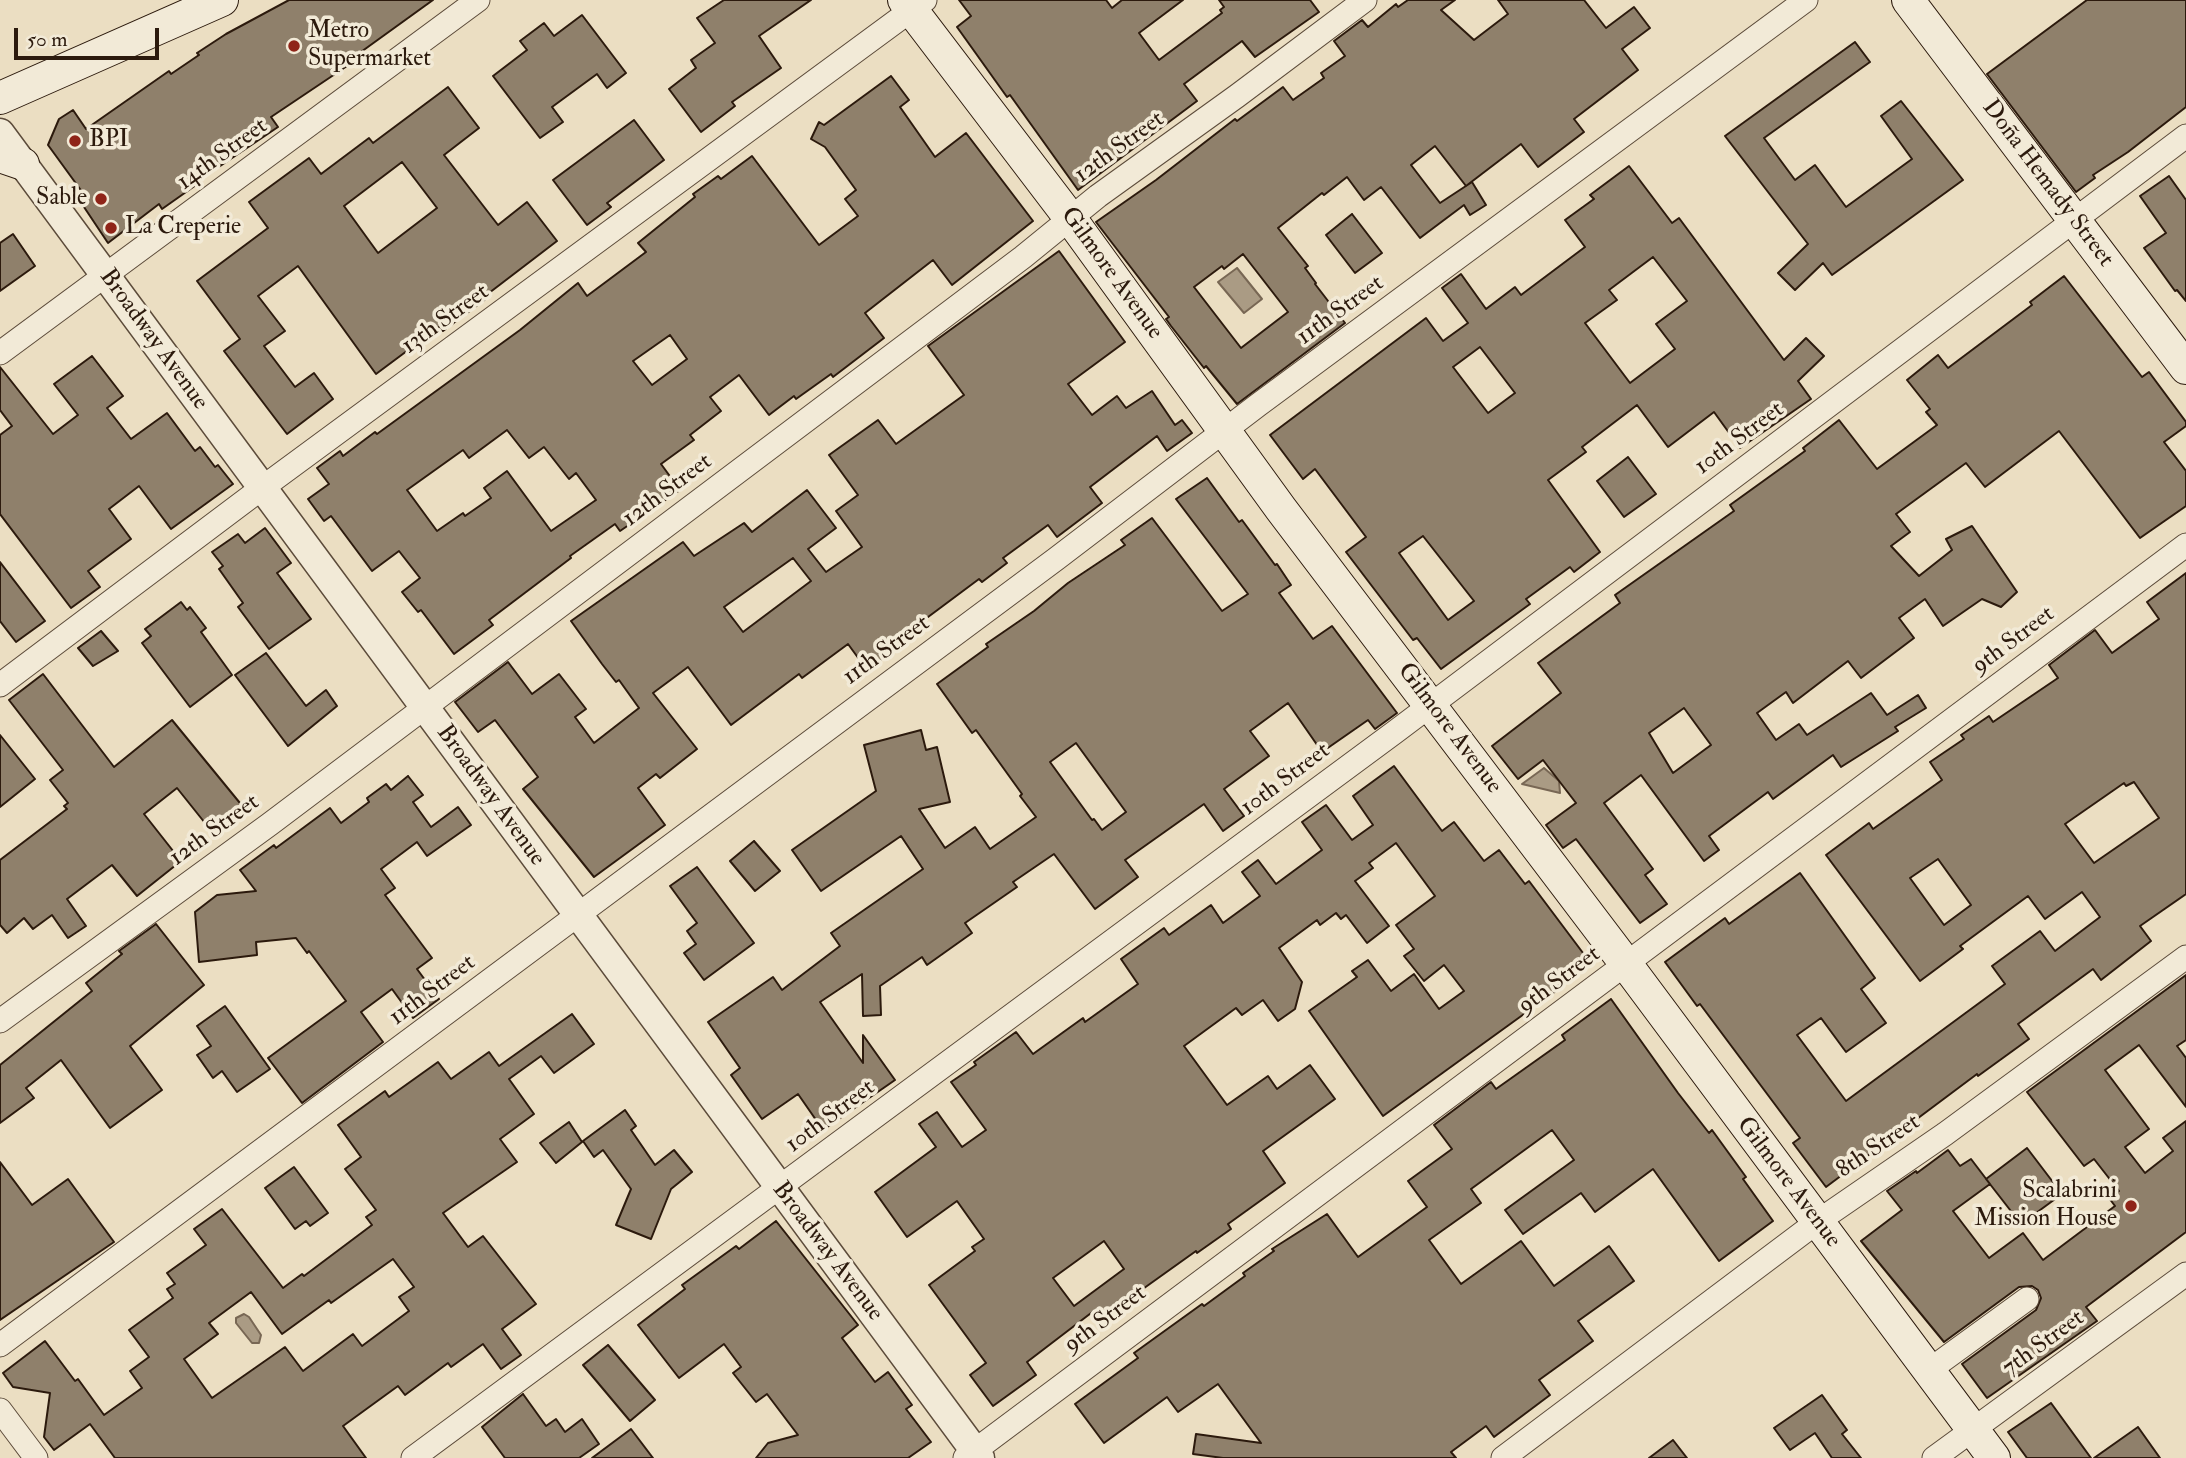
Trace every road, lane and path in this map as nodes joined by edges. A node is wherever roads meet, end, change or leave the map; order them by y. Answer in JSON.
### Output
{"nodes":[{"id":1,"x":222,"y":0,"type":"edge"},
{"id":2,"x":478,"y":0,"type":"edge"},
{"id":3,"x":1365,"y":0,"type":"edge"},
{"id":4,"x":1806,"y":0,"type":"edge"},
{"id":5,"x":1908,"y":0,"type":"edge"},
{"id":6,"x":914,"y":3,"type":"edge"},
{"id":7,"x":0,"y":98,"type":"edge"},
{"id":8,"x":0,"y":133,"type":"edge"},
{"id":9,"x":2186,"y":136,"type":"edge"},
{"id":10,"x":11,"y":160,"type":"edge"},
{"id":11,"x":1070,"y":218,"type":"junction"},
{"id":12,"x":2075,"y":220,"type":"junction"},
{"id":13,"x":105,"y":275,"type":"junction"},
{"id":14,"x":0,"y":353,"type":"edge"},
{"id":15,"x":2186,"y":368,"type":"edge"},
{"id":16,"x":1226,"y":430,"type":"junction"},
{"id":17,"x":262,"y":488,"type":"junction"},
{"id":18,"x":2186,"y":545,"type":"edge"},
{"id":19,"x":0,"y":685,"type":"edge"},
{"id":20,"x":1430,"y":705,"type":"junction"},
{"id":21,"x":424,"y":707,"type":"junction"},
{"id":22,"x":578,"y":915,"type":"junction"},
{"id":23,"x":2186,"y":957,"type":"edge"},
{"id":24,"x":1626,"y":964,"type":"junction"},
{"id":25,"x":0,"y":1021,"type":"edge"},
{"id":26,"x":780,"y":1188,"type":"junction"},
{"id":27,"x":1817,"y":1222,"type":"junction"},
{"id":28,"x":2186,"y":1273,"type":"edge"},
{"id":29,"x":2027,"y":1299,"type":"dead end"},
{"id":30,"x":0,"y":1345,"type":"edge"},
{"id":31,"x":1928,"y":1371,"type":"junction"},
{"id":32,"x":0,"y":1410,"type":"edge"},
{"id":33,"x":1974,"y":1430,"type":"junction"},
{"id":34,"x":974,"y":1456,"type":"edge"},
{"id":35,"x":36,"y":1458,"type":"edge"},
{"id":36,"x":413,"y":1458,"type":"edge"},
{"id":37,"x":1503,"y":1458,"type":"edge"},
{"id":38,"x":1934,"y":1458,"type":"edge"},
{"id":39,"x":1994,"y":1458,"type":"edge"}],
"edges":[{"from":1,"to":7,"type":"main road"},
{"from":2,"to":13,"type":"street","name":"14th Street"},
{"from":3,"to":11,"type":"street","name":"12th Street"},
{"from":4,"to":16,"type":"street","name":"11th Street"},
{"from":5,"to":12,"type":"main road","name":"Doña Hemady Street"},
{"from":6,"to":11,"type":"main road","name":"Gilmore Avenue"},
{"from":6,"to":17,"type":"street","name":"13th Street"},
{"from":8,"to":10,"type":"street","name":"Broadway Avenue"},
{"from":9,"to":12,"type":"street","name":"10th Street"},
{"from":10,"to":13,"type":"street","name":"Broadway Avenue"},
{"from":11,"to":16,"type":"main road","name":"Gilmore Avenue"},
{"from":11,"to":21,"type":"street","name":"12th Street"},
{"from":12,"to":15,"type":"main road","name":"Doña Hemady Street"},
{"from":12,"to":20,"type":"street","name":"10th Street"},
{"from":13,"to":14,"type":"street","name":"14th Street"},
{"from":13,"to":17,"type":"street","name":"Broadway Avenue"},
{"from":16,"to":20,"type":"main road","name":"Gilmore Avenue"},
{"from":16,"to":22,"type":"street","name":"11th Street"},
{"from":17,"to":19,"type":"street","name":"13th Street"},
{"from":17,"to":21,"type":"street","name":"Broadway Avenue"},
{"from":18,"to":24,"type":"street","name":"9th Street"},
{"from":20,"to":24,"type":"main road","name":"Gilmore Avenue"},
{"from":20,"to":26,"type":"street","name":"10th Street"},
{"from":21,"to":22,"type":"street","name":"Broadway Avenue"},
{"from":21,"to":25,"type":"street","name":"12th Street"},
{"from":22,"to":26,"type":"street","name":"Broadway Avenue"},
{"from":22,"to":30,"type":"street","name":"11th Street"},
{"from":23,"to":27,"type":"street","name":"8th Street"},
{"from":24,"to":27,"type":"main road","name":"Gilmore Avenue"},
{"from":24,"to":34,"type":"street","name":"9th Street"},
{"from":26,"to":34,"type":"street","name":"Broadway Avenue"},
{"from":26,"to":36,"type":"street","name":"10th Street"},
{"from":27,"to":31,"type":"main road","name":"Gilmore Avenue"},
{"from":27,"to":37,"type":"street","name":"8th Street"},
{"from":28,"to":33,"type":"street","name":"7th Street"},
{"from":29,"to":31,"type":"street"},
{"from":31,"to":33,"type":"main road","name":"Gilmore Avenue"},
{"from":32,"to":35,"type":"street"},
{"from":33,"to":38,"type":"street","name":"7th Street"},
{"from":33,"to":39,"type":"main road","name":"Gilmore Avenue"}]}
